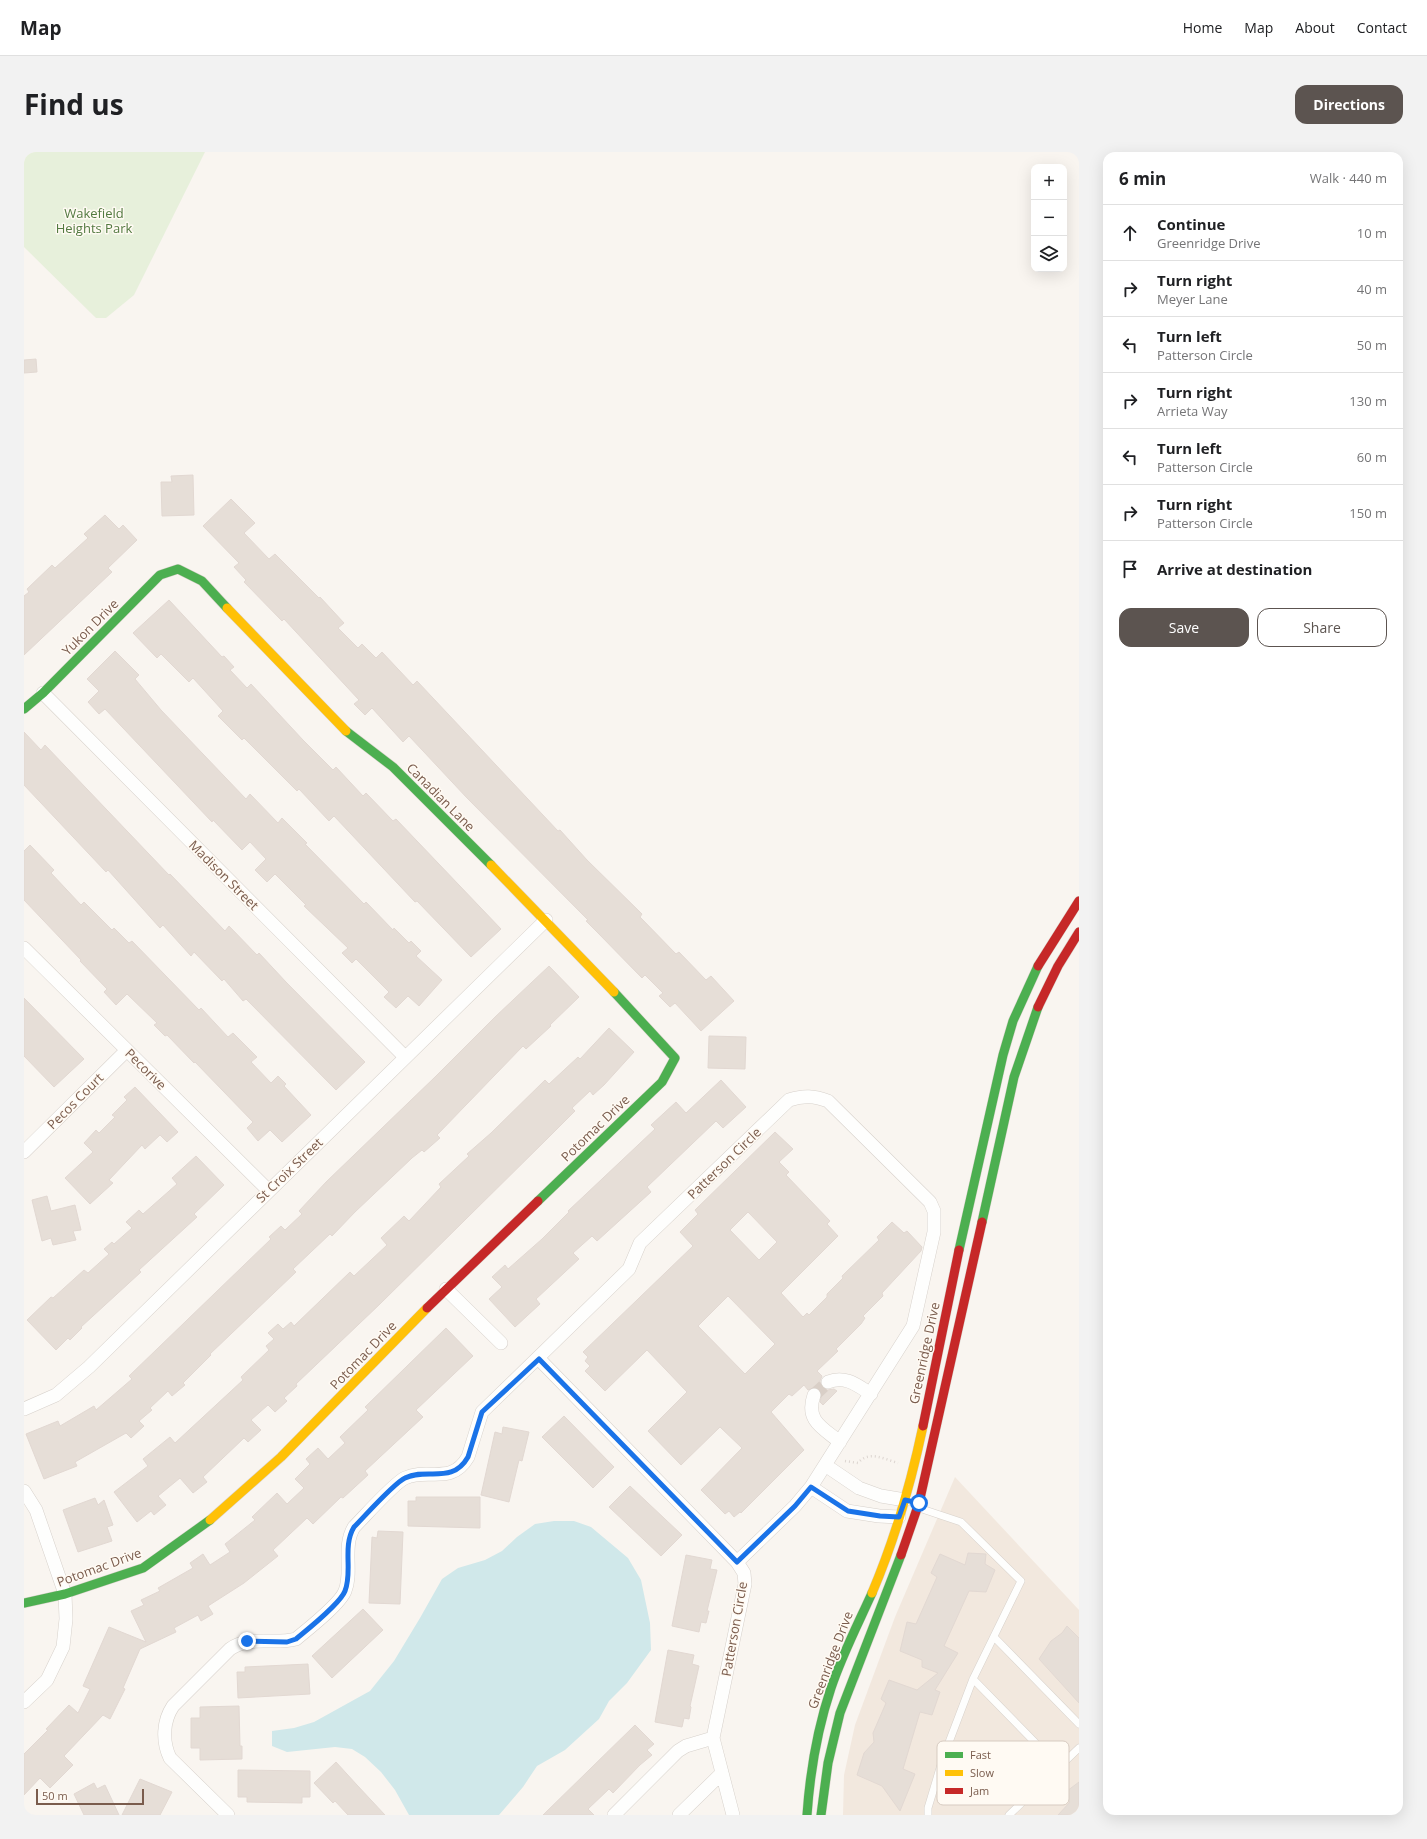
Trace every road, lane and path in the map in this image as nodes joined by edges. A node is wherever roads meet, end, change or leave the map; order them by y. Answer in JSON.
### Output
{"nodes":[{"id":1,"x":178,"y":569,"type":"joint"},
{"id":2,"x":43,"y":693,"type":"junction"},
{"id":3,"x":24,"y":709,"type":"edge"},
{"id":4,"x":1079,"y":902,"type":"edge"},
{"id":5,"x":546,"y":920,"type":"junction"},
{"id":6,"x":1079,"y":932,"type":"edge"},
{"id":7,"x":24,"y":948,"type":"edge"},
{"id":8,"x":127,"y":1050,"type":"junction"},
{"id":9,"x":405,"y":1057,"type":"junction"},
{"id":10,"x":675,"y":1058,"type":"joint"},
{"id":11,"x":24,"y":1152,"type":"edge"},
{"id":12,"x":268,"y":1190,"type":"junction"},
{"id":13,"x":446,"y":1289,"type":"junction"},
{"id":14,"x":501,"y":1343,"type":"dead end"},
{"id":15,"x":539,"y":1359,"type":"junction"},
{"id":16,"x":828,"y":1382,"type":"tunnel mouth"},
{"id":17,"x":871,"y":1394,"type":"junction"},
{"id":18,"x":814,"y":1395,"type":"tunnel mouth"},
{"id":19,"x":24,"y":1409,"type":"edge"},
{"id":20,"x":840,"y":1442,"type":"junction"},
{"id":21,"x":845,"y":1460,"type":"dead end"},
{"id":22,"x":898,"y":1463,"type":"dead end"},
{"id":23,"x":825,"y":1465,"type":"junction"},
{"id":24,"x":811,"y":1487,"type":"junction"},
{"id":25,"x":24,"y":1491,"type":"edge"},
{"id":26,"x":905,"y":1500,"type":"junction"},
{"id":27,"x":918,"y":1505,"type":"junction"},
{"id":28,"x":899,"y":1517,"type":"junction"},
{"id":29,"x":912,"y":1520,"type":"junction"},
{"id":30,"x":737,"y":1562,"type":"junction"},
{"id":31,"x":66,"y":1594,"type":"junction"},
{"id":32,"x":24,"y":1603,"type":"edge"},
{"id":33,"x":994,"y":1637,"type":"junction"},
{"id":34,"x":974,"y":1679,"type":"junction"},
{"id":35,"x":24,"y":1702,"type":"edge"},
{"id":36,"x":1079,"y":1724,"type":"edge"},
{"id":37,"x":713,"y":1738,"type":"junction"},
{"id":38,"x":950,"y":1741,"type":"edge"},
{"id":39,"x":1035,"y":1741,"type":"edge"},
{"id":40,"x":1079,"y":1748,"type":"edge"},
{"id":41,"x":1069,"y":1757,"type":"edge"},
{"id":42,"x":722,"y":1773,"type":"junction"},
{"id":43,"x":937,"y":1778,"type":"edge"},
{"id":44,"x":1019,"y":1805,"type":"edge"},
{"id":45,"x":228,"y":1815,"type":"edge"},
{"id":46,"x":614,"y":1815,"type":"edge"},
{"id":47,"x":679,"y":1815,"type":"edge"},
{"id":48,"x":733,"y":1815,"type":"edge"},
{"id":49,"x":807,"y":1815,"type":"edge"},
{"id":50,"x":822,"y":1815,"type":"edge"},
{"id":51,"x":928,"y":1815,"type":"edge"},
{"id":52,"x":1009,"y":1815,"type":"edge"}],
"edges":[{"from":1,"to":2,"type":"street","name":"Yukon Drive"},
{"from":1,"to":5,"type":"street","name":"Canadian Lane"},
{"from":2,"to":3,"type":"street","name":"Yukon Drive"},
{"from":2,"to":9,"type":"street","name":"Madison Street"},
{"from":4,"to":26,"type":"street","name":"Greenridge Drive"},
{"from":5,"to":9,"type":"street","name":"St Croix Street"},
{"from":5,"to":10,"type":"street","name":"Canadian Lane"},
{"from":6,"to":27,"type":"street","name":"Greenridge Drive"},
{"from":7,"to":8,"type":"street","name":"Pecorive"},
{"from":8,"to":11,"type":"street","name":"Pecos Court"},
{"from":8,"to":12,"type":"street","name":"Pecorive"},
{"from":9,"to":12,"type":"street","name":"St Croix Street"},
{"from":10,"to":13,"type":"street","name":"Potomac Drive"},
{"from":12,"to":19,"type":"street","name":"St Croix Street"},
{"from":13,"to":14,"type":"street"},
{"from":13,"to":31,"type":"street","name":"Potomac Drive"},
{"from":15,"to":17,"type":"street","name":"Patterson Circle"},
{"from":15,"to":30,"type":"street"},
{"from":15,"to":45,"type":"street","name":"Patterson Circle"},
{"from":16,"to":17,"type":"street"},
{"from":17,"to":20,"type":"street","name":"Patterson Circle"},
{"from":18,"to":20,"type":"street"},
{"from":20,"to":23,"type":"street","name":"Patterson Circle"},
{"from":21,"to":22,"type":"path"},
{"from":23,"to":24,"type":"street","name":"Patterson Circle"},
{"from":23,"to":26,"type":"street"},
{"from":24,"to":28,"type":"street"},
{"from":24,"to":30,"type":"street","name":"Patterson Circle"},
{"from":25,"to":31,"type":"street"},
{"from":26,"to":27,"type":"street"},
{"from":26,"to":28,"type":"street","name":"Greenridge Drive"},
{"from":27,"to":29,"type":"street","name":"Greenridge Drive"},
{"from":27,"to":33,"type":"lane"},
{"from":28,"to":29,"type":"street"},
{"from":28,"to":49,"type":"street","name":"Greenridge Drive"},
{"from":29,"to":50,"type":"street","name":"Greenridge Drive"},
{"from":30,"to":37,"type":"street","name":"Patterson Circle"},
{"from":31,"to":32,"type":"street","name":"Potomac Drive"},
{"from":31,"to":35,"type":"street"},
{"from":33,"to":34,"type":"lane"},
{"from":33,"to":36,"type":"lane"},
{"from":34,"to":38,"type":"lane"},
{"from":34,"to":39,"type":"lane"},
{"from":37,"to":42,"type":"street","name":"Patterson Circle"},
{"from":37,"to":46,"type":"street"},
{"from":40,"to":41,"type":"lane"},
{"from":42,"to":47,"type":"street"},
{"from":42,"to":48,"type":"street","name":"Patterson Circle"},
{"from":43,"to":51,"type":"lane"},
{"from":44,"to":52,"type":"lane"}]}
